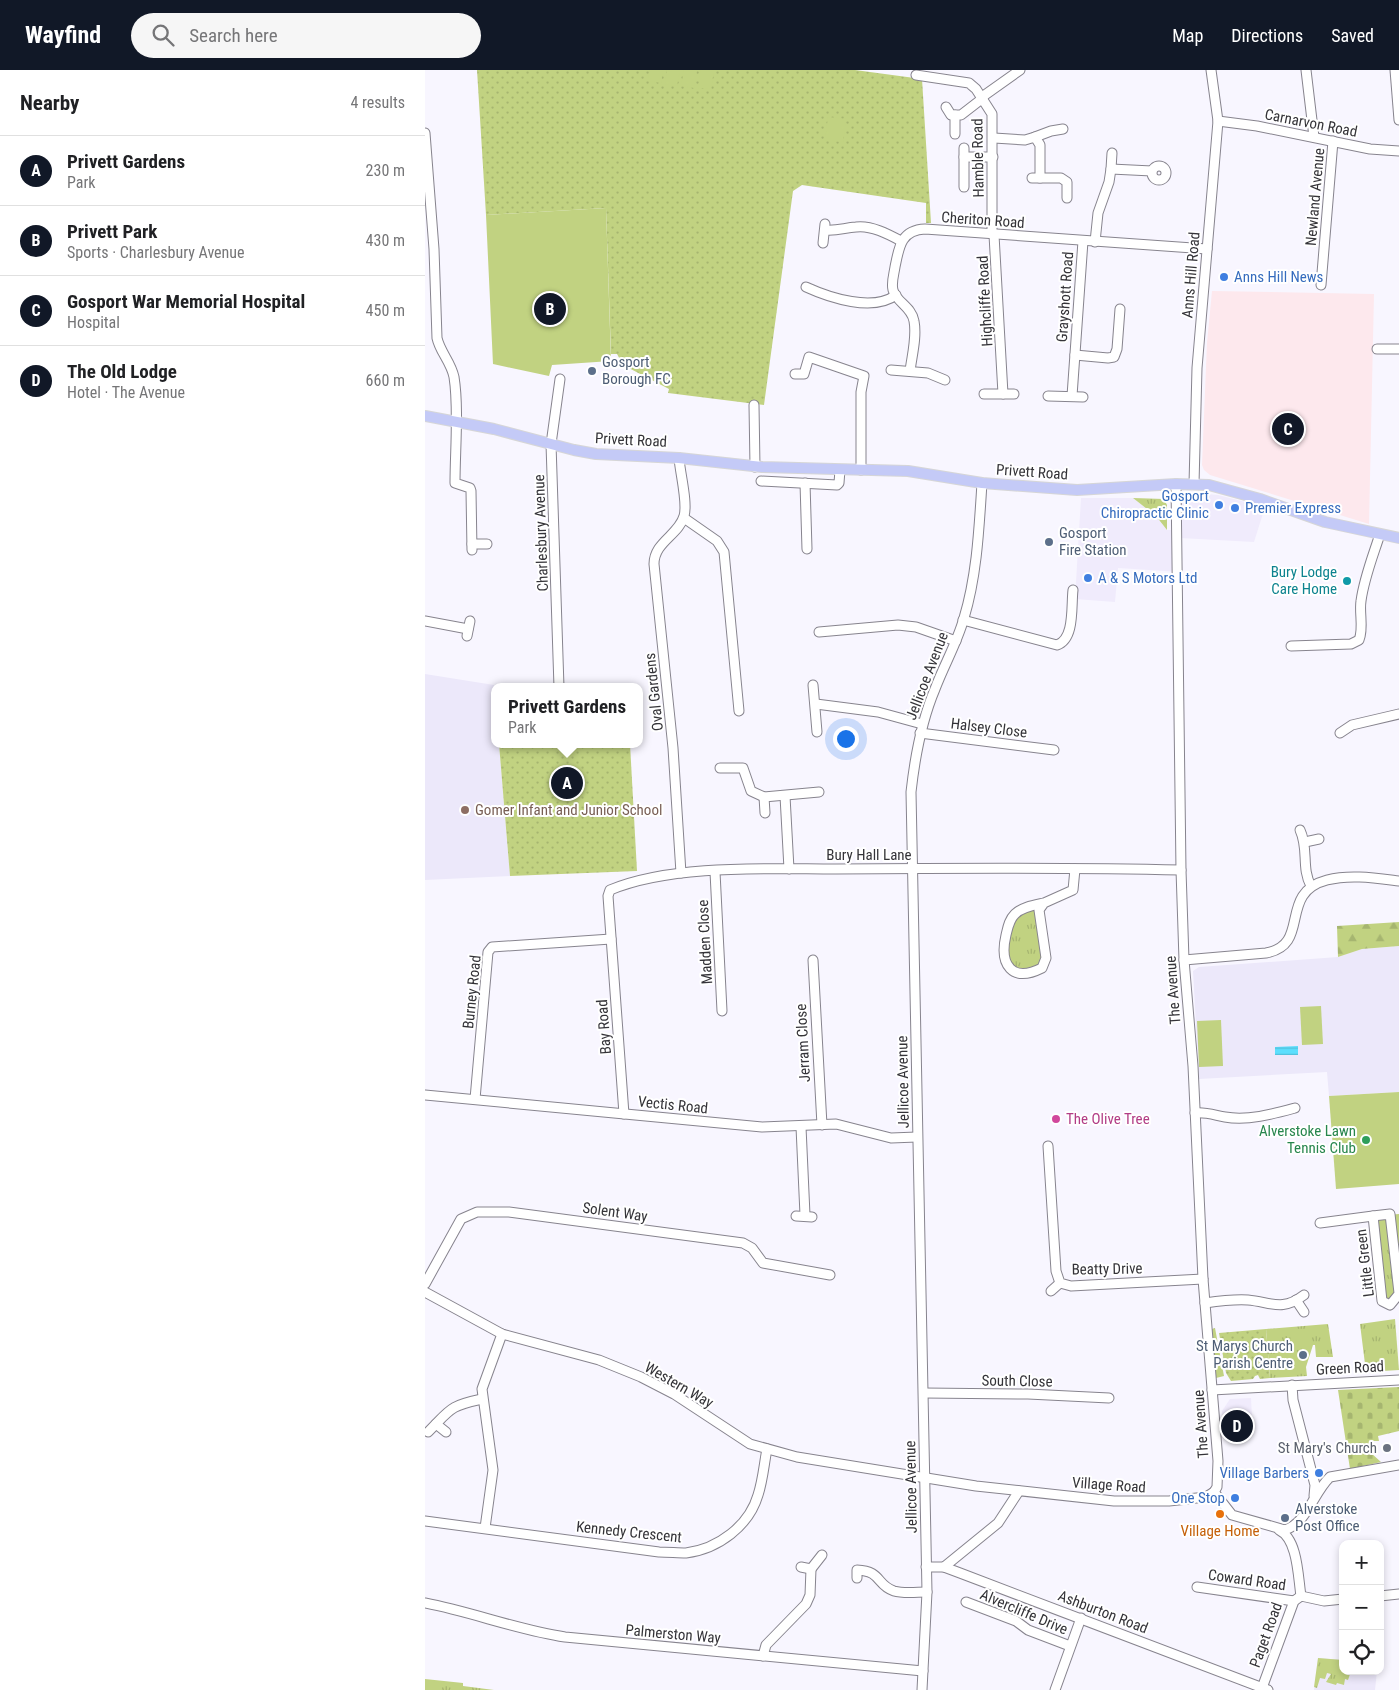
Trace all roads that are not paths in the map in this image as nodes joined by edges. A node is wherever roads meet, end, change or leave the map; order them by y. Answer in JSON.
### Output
{"nodes":[{"id":1,"x":1020,"y":70,"type":"edge"},
{"id":2,"x":1211,"y":70,"type":"edge"},
{"id":3,"x":1306,"y":70,"type":"edge"},
{"id":4,"x":1395,"y":70,"type":"edge"},
{"id":5,"x":1009,"y":73,"type":"edge"},
{"id":6,"x":916,"y":75,"type":"dead end"},
{"id":7,"x":983,"y":98,"type":"junction"},
{"id":8,"x":946,"y":107,"type":"dead end"},
{"id":9,"x":955,"y":115,"type":"junction"},
{"id":10,"x":1399,"y":120,"type":"edge"},
{"id":11,"x":1218,"y":121,"type":"junction"},
{"id":12,"x":1063,"y":130,"type":"dead end"},
{"id":13,"x":425,"y":132,"type":"edge"},
{"id":14,"x":955,"y":134,"type":"dead end"},
{"id":15,"x":1035,"y":137,"type":"junction"},
{"id":16,"x":1314,"y":137,"type":"junction"},
{"id":17,"x":994,"y":138,"type":"junction"},
{"id":18,"x":1333,"y":141,"type":"junction"},
{"id":19,"x":1399,"y":151,"type":"edge"},
{"id":20,"x":1112,"y":153,"type":"dead end"},
{"id":21,"x":993,"y":157,"type":"junction"},
{"id":22,"x":1111,"y":169,"type":"junction"},
{"id":23,"x":1152,"y":171,"type":"dead end"},
{"id":24,"x":964,"y":187,"type":"dead end"},
{"id":25,"x":1067,"y":198,"type":"dead end"},
{"id":26,"x":993,"y":234,"type":"junction"},
{"id":27,"x":901,"y":241,"type":"junction"},
{"id":28,"x":1083,"y":241,"type":"junction"},
{"id":29,"x":1095,"y":242,"type":"junction"},
{"id":30,"x":823,"y":243,"type":"dead end"},
{"id":31,"x":1207,"y":249,"type":"junction"},
{"id":32,"x":1321,"y":285,"type":"dead end"},
{"id":33,"x":806,"y":287,"type":"dead end"},
{"id":34,"x":896,"y":295,"type":"junction"},
{"id":35,"x":1120,"y":309,"type":"dead end"},
{"id":36,"x":1377,"y":349,"type":"dead end"},
{"id":37,"x":1399,"y":349,"type":"edge"},
{"id":38,"x":1075,"y":355,"type":"junction"},
{"id":39,"x":891,"y":370,"type":"dead end"},
{"id":40,"x":910,"y":371,"type":"junction"},
{"id":41,"x":795,"y":374,"type":"dead end"},
{"id":42,"x":560,"y":379,"type":"dead end"},
{"id":43,"x":945,"y":380,"type":"dead end"},
{"id":44,"x":984,"y":394,"type":"dead end"},
{"id":45,"x":1003,"y":394,"type":"junction"},
{"id":46,"x":1013,"y":394,"type":"dead end"},
{"id":47,"x":1048,"y":396,"type":"dead end"},
{"id":48,"x":1073,"y":396,"type":"junction"},
{"id":49,"x":1083,"y":397,"type":"dead end"},
{"id":50,"x":754,"y":404,"type":"dead end"},
{"id":51,"x":425,"y":416,"type":"edge"},
{"id":52,"x":455,"y":421,"type":"junction"},
{"id":53,"x":551,"y":444,"type":"junction"},
{"id":54,"x":679,"y":458,"type":"junction"},
{"id":55,"x":755,"y":467,"type":"junction"},
{"id":56,"x":840,"y":470,"type":"junction"},
{"id":57,"x":861,"y":470,"type":"junction"},
{"id":58,"x":761,"y":481,"type":"dead end"},
{"id":59,"x":805,"y":483,"type":"junction"},
{"id":60,"x":982,"y":483,"type":"junction"},
{"id":61,"x":1176,"y":484,"type":"junction"},
{"id":62,"x":1194,"y":484,"type":"junction"},
{"id":63,"x":684,"y":518,"type":"junction"},
{"id":64,"x":1380,"y":534,"type":"junction"},
{"id":65,"x":1399,"y":538,"type":"edge"},
{"id":66,"x":487,"y":544,"type":"dead end"},
{"id":67,"x":807,"y":549,"type":"dead end"},
{"id":68,"x":1073,"y":590,"type":"dead end"},
{"id":69,"x":963,"y":620,"type":"junction"},
{"id":70,"x":425,"y":622,"type":"edge"},
{"id":71,"x":468,"y":629,"type":"dead end"},
{"id":72,"x":819,"y":632,"type":"dead end"},
{"id":73,"x":956,"y":641,"type":"junction"},
{"id":74,"x":1291,"y":646,"type":"dead end"},
{"id":75,"x":559,"y":683,"type":"edge"},
{"id":76,"x":813,"y":685,"type":"dead end"},
{"id":77,"x":816,"y":704,"type":"junction"},
{"id":78,"x":739,"y":711,"type":"dead end"},
{"id":79,"x":1399,"y":714,"type":"edge"},
{"id":80,"x":921,"y":728,"type":"junction"},
{"id":81,"x":817,"y":732,"type":"dead end"},
{"id":82,"x":1340,"y":733,"type":"dead end"},
{"id":83,"x":1054,"y":750,"type":"dead end"},
{"id":84,"x":720,"y":768,"type":"dead end"},
{"id":85,"x":819,"y":792,"type":"dead end"},
{"id":86,"x":785,"y":796,"type":"junction"},
{"id":87,"x":764,"y":797,"type":"junction"},
{"id":88,"x":765,"y":813,"type":"dead end"},
{"id":89,"x":1299,"y":830,"type":"dead end"},
{"id":90,"x":1319,"y":838,"type":"dead end"},
{"id":91,"x":1305,"y":842,"type":"junction"},
{"id":92,"x":913,"y":868,"type":"junction"},
{"id":93,"x":789,"y":869,"type":"junction"},
{"id":94,"x":1075,"y":869,"type":"junction"},
{"id":95,"x":1181,"y":870,"type":"junction"},
{"id":96,"x":715,"y":872,"type":"junction"},
{"id":97,"x":681,"y":873,"type":"junction"},
{"id":98,"x":1399,"y":881,"type":"edge"},
{"id":99,"x":1311,"y":886,"type":"junction"},
{"id":100,"x":1044,"y":904,"type":"junction"},
{"id":101,"x":611,"y":939,"type":"junction"},
{"id":102,"x":812,"y":959,"type":"dead end"},
{"id":103,"x":1184,"y":960,"type":"junction"},
{"id":104,"x":722,"y":1011,"type":"dead end"},
{"id":105,"x":425,"y":1095,"type":"edge"},
{"id":106,"x":475,"y":1099,"type":"junction"},
{"id":107,"x":1295,"y":1108,"type":"dead end"},
{"id":108,"x":1195,"y":1113,"type":"junction"},
{"id":109,"x":624,"y":1114,"type":"junction"},
{"id":110,"x":822,"y":1125,"type":"junction"},
{"id":111,"x":801,"y":1127,"type":"junction"},
{"id":112,"x":917,"y":1137,"type":"junction"},
{"id":113,"x":1048,"y":1146,"type":"dead end"},
{"id":114,"x":1395,"y":1214,"type":"edge"},
{"id":115,"x":804,"y":1216,"type":"dead end"},
{"id":116,"x":1373,"y":1216,"type":"junction"},
{"id":117,"x":1320,"y":1223,"type":"dead end"},
{"id":118,"x":830,"y":1275,"type":"dead end"},
{"id":119,"x":1203,"y":1279,"type":"junction"},
{"id":120,"x":1060,"y":1283,"type":"junction"},
{"id":121,"x":425,"y":1284,"type":"edge"},
{"id":122,"x":425,"y":1292,"type":"edge"},
{"id":123,"x":1051,"y":1292,"type":"dead end"},
{"id":124,"x":1399,"y":1293,"type":"edge"},
{"id":125,"x":1205,"y":1303,"type":"junction"},
{"id":126,"x":1304,"y":1312,"type":"dead end"},
{"id":127,"x":502,"y":1334,"type":"junction"},
{"id":128,"x":1399,"y":1380,"type":"edge"},
{"id":129,"x":1292,"y":1385,"type":"junction"},
{"id":130,"x":1212,"y":1390,"type":"junction"},
{"id":131,"x":924,"y":1394,"type":"junction"},
{"id":132,"x":482,"y":1398,"type":"junction"},
{"id":133,"x":1109,"y":1398,"type":"dead end"},
{"id":134,"x":436,"y":1424,"type":"junction"},
{"id":135,"x":428,"y":1432,"type":"dead end"},
{"id":136,"x":446,"y":1432,"type":"dead end"},
{"id":137,"x":767,"y":1449,"type":"junction"},
{"id":138,"x":1399,"y":1465,"type":"edge"},
{"id":139,"x":925,"y":1478,"type":"junction"},
{"id":140,"x":1329,"y":1478,"type":"junction"},
{"id":141,"x":1314,"y":1483,"type":"junction"},
{"id":142,"x":1019,"y":1491,"type":"junction"},
{"id":143,"x":1214,"y":1492,"type":"junction"},
{"id":144,"x":1313,"y":1498,"type":"junction"},
{"id":145,"x":1302,"y":1519,"type":"junction"},
{"id":146,"x":425,"y":1521,"type":"edge"},
{"id":147,"x":485,"y":1528,"type":"junction"},
{"id":148,"x":1277,"y":1529,"type":"junction"},
{"id":149,"x":1293,"y":1550,"type":"junction"},
{"id":150,"x":822,"y":1555,"type":"dead end"},
{"id":151,"x":801,"y":1567,"type":"dead end"},
{"id":152,"x":926,"y":1567,"type":"junction"},
{"id":153,"x":944,"y":1567,"type":"junction"},
{"id":154,"x":811,"y":1569,"type":"junction"},
{"id":155,"x":857,"y":1578,"type":"dead end"},
{"id":156,"x":1197,"y":1587,"type":"dead end"},
{"id":157,"x":927,"y":1592,"type":"junction"},
{"id":158,"x":1399,"y":1594,"type":"edge"},
{"id":159,"x":1384,"y":1596,"type":"edge"},
{"id":160,"x":1297,"y":1598,"type":"junction"},
{"id":161,"x":1339,"y":1599,"type":"edge"},
{"id":162,"x":966,"y":1602,"type":"dead end"},
{"id":163,"x":425,"y":1603,"type":"edge"},
{"id":164,"x":1081,"y":1618,"type":"junction"},
{"id":165,"x":1070,"y":1646,"type":"junction"},
{"id":166,"x":763,"y":1656,"type":"junction"},
{"id":167,"x":923,"y":1671,"type":"junction"},
{"id":168,"x":1265,"y":1689,"type":"edge"},
{"id":169,"x":922,"y":1690,"type":"edge"},
{"id":170,"x":1055,"y":1690,"type":"edge"}],
"edges":[{"from":1,"to":5,"type":"street"},
{"from":2,"to":11,"type":"street","name":"Anns Hill Road"},
{"from":3,"to":16,"type":"street"},
{"from":4,"to":10,"type":"street"},
{"from":5,"to":7,"type":"street"},
{"from":6,"to":7,"type":"street","name":"Hamble Road"},
{"from":7,"to":9,"type":"street"},
{"from":7,"to":17,"type":"street","name":"Hamble Road"},
{"from":8,"to":9,"type":"street"},
{"from":9,"to":14,"type":"street"},
{"from":11,"to":16,"type":"street","name":"Carnarvon Road"},
{"from":11,"to":31,"type":"street","name":"Anns Hill Road"},
{"from":12,"to":15,"type":"street"},
{"from":13,"to":52,"type":"street"},
{"from":15,"to":17,"type":"street"},
{"from":15,"to":25,"type":"street"},
{"from":16,"to":18,"type":"street","name":"Carnarvon Road"},
{"from":17,"to":21,"type":"street","name":"Hamble Road"},
{"from":18,"to":19,"type":"street","name":"Carnarvon Road"},
{"from":18,"to":32,"type":"street","name":"Newland Avenue"},
{"from":20,"to":22,"type":"street"},
{"from":21,"to":24,"type":"street"},
{"from":21,"to":26,"type":"street","name":"Hamble Road"},
{"from":22,"to":23,"type":"street"},
{"from":22,"to":29,"type":"street"},
{"from":26,"to":27,"type":"street","name":"Cheriton Road"},
{"from":26,"to":28,"type":"street","name":"Cheriton Road"},
{"from":26,"to":45,"type":"street","name":"Highcliffe Road"},
{"from":27,"to":30,"type":"street"},
{"from":27,"to":34,"type":"street"},
{"from":28,"to":29,"type":"street","name":"Cheriton Road"},
{"from":28,"to":38,"type":"street","name":"Grayshott Road"},
{"from":29,"to":31,"type":"street","name":"Cheriton Road"},
{"from":31,"to":62,"type":"street","name":"Anns Hill Road"},
{"from":33,"to":34,"type":"street"},
{"from":34,"to":40,"type":"street"},
{"from":35,"to":38,"type":"street"},
{"from":36,"to":37,"type":"street"},
{"from":38,"to":48,"type":"street","name":"Grayshott Road"},
{"from":39,"to":40,"type":"street"},
{"from":40,"to":43,"type":"street"},
{"from":41,"to":57,"type":"street"},
{"from":42,"to":53,"type":"street","name":"Charlesbury Avenue"},
{"from":44,"to":45,"type":"street"},
{"from":45,"to":46,"type":"street"},
{"from":47,"to":48,"type":"street"},
{"from":48,"to":49,"type":"street"},
{"from":50,"to":55,"type":"street"},
{"from":51,"to":52,"type":"main road","name":"Privett Road"},
{"from":52,"to":53,"type":"main road","name":"Privett Road"},
{"from":52,"to":66,"type":"street"},
{"from":53,"to":54,"type":"main road","name":"Privett Road"},
{"from":53,"to":75,"type":"street","name":"Charlesbury Avenue"},
{"from":54,"to":55,"type":"main road","name":"Privett Road"},
{"from":54,"to":63,"type":"street"},
{"from":55,"to":56,"type":"main road","name":"Privett Road"},
{"from":56,"to":57,"type":"main road","name":"Privett Road"},
{"from":56,"to":59,"type":"street"},
{"from":57,"to":60,"type":"main road","name":"Privett Road"},
{"from":58,"to":59,"type":"street"},
{"from":59,"to":67,"type":"street"},
{"from":60,"to":61,"type":"main road","name":"Privett Road"},
{"from":60,"to":69,"type":"street","name":"Jellicoe Avenue"},
{"from":61,"to":62,"type":"main road","name":"Privett Road"},
{"from":61,"to":95,"type":"street","name":"The Avenue"},
{"from":62,"to":64,"type":"main road","name":"Privett Road"},
{"from":63,"to":78,"type":"street"},
{"from":63,"to":97,"type":"street","name":"Oval Gardens"},
{"from":64,"to":65,"type":"main road","name":"Privett Road"},
{"from":64,"to":74,"type":"street"},
{"from":68,"to":69,"type":"street"},
{"from":69,"to":73,"type":"street","name":"Jellicoe Avenue"},
{"from":70,"to":71,"type":"street"},
{"from":72,"to":73,"type":"street"},
{"from":73,"to":80,"type":"street","name":"Jellicoe Avenue"},
{"from":76,"to":77,"type":"street"},
{"from":77,"to":80,"type":"street","name":"Halsey Close"},
{"from":77,"to":81,"type":"street"},
{"from":79,"to":82,"type":"street"},
{"from":80,"to":83,"type":"street","name":"Halsey Close"},
{"from":80,"to":92,"type":"street","name":"Jellicoe Avenue"},
{"from":84,"to":87,"type":"street"},
{"from":85,"to":86,"type":"street"},
{"from":86,"to":87,"type":"street"},
{"from":86,"to":93,"type":"street"},
{"from":87,"to":88,"type":"street"},
{"from":89,"to":91,"type":"street"},
{"from":90,"to":91,"type":"street"},
{"from":91,"to":99,"type":"street"},
{"from":92,"to":93,"type":"street","name":"Bury Hall Lane"},
{"from":92,"to":94,"type":"street","name":"Bury Hall Lane"},
{"from":92,"to":112,"type":"street","name":"Jellicoe Avenue"},
{"from":93,"to":96,"type":"street","name":"Bury Hall Lane"},
{"from":94,"to":95,"type":"street","name":"Bury Hall Lane"},
{"from":94,"to":100,"type":"street"},
{"from":95,"to":103,"type":"street","name":"The Avenue"},
{"from":96,"to":97,"type":"street","name":"Bury Hall Lane"},
{"from":96,"to":104,"type":"street","name":"Madden Close"},
{"from":97,"to":101,"type":"street","name":"Bury Hall Lane"},
{"from":98,"to":99,"type":"street"},
{"from":99,"to":103,"type":"street"},
{"from":100,"to":100,"type":"street"},
{"from":101,"to":106,"type":"street","name":"Burney Road"},
{"from":101,"to":109,"type":"street","name":"Bay Road"},
{"from":102,"to":110,"type":"street","name":"Jerram Close"},
{"from":103,"to":108,"type":"street","name":"The Avenue"},
{"from":105,"to":106,"type":"street","name":"Vectis Road"},
{"from":106,"to":109,"type":"street","name":"Vectis Road"},
{"from":107,"to":108,"type":"street"},
{"from":108,"to":119,"type":"street","name":"The Avenue"},
{"from":109,"to":111,"type":"street","name":"Vectis Road"},
{"from":110,"to":111,"type":"street","name":"Vectis Road"},
{"from":110,"to":112,"type":"street","name":"Vectis Road"},
{"from":111,"to":115,"type":"street"},
{"from":112,"to":131,"type":"street","name":"Jellicoe Avenue"},
{"from":113,"to":120,"type":"street","name":"Beatty Drive"},
{"from":114,"to":116,"type":"street","name":"Little Green"},
{"from":114,"to":124,"type":"street","name":"Little Green"},
{"from":116,"to":117,"type":"street"},
{"from":116,"to":124,"type":"street","name":"Little Green"},
{"from":118,"to":121,"type":"street","name":"Solent Way"},
{"from":119,"to":120,"type":"street","name":"Beatty Drive"},
{"from":119,"to":125,"type":"street","name":"The Avenue"},
{"from":120,"to":123,"type":"street"},
{"from":122,"to":127,"type":"street","name":"Western Way"},
{"from":125,"to":126,"type":"street"},
{"from":125,"to":130,"type":"street","name":"The Avenue"},
{"from":127,"to":132,"type":"street"},
{"from":127,"to":137,"type":"street","name":"Western Way"},
{"from":128,"to":129,"type":"street","name":"Green Road"},
{"from":129,"to":130,"type":"street","name":"Green Road"},
{"from":129,"to":141,"type":"street"},
{"from":130,"to":143,"type":"street","name":"The Avenue"},
{"from":131,"to":133,"type":"street","name":"South Close"},
{"from":131,"to":139,"type":"street","name":"Jellicoe Avenue"},
{"from":132,"to":134,"type":"street"},
{"from":132,"to":147,"type":"street"},
{"from":134,"to":135,"type":"street"},
{"from":134,"to":136,"type":"street"},
{"from":137,"to":139,"type":"street","name":"Western Way"},
{"from":137,"to":147,"type":"street","name":"Kennedy Crescent"},
{"from":138,"to":140,"type":"street"},
{"from":139,"to":142,"type":"street","name":"Village Road"},
{"from":139,"to":152,"type":"street","name":"Jellicoe Avenue"},
{"from":140,"to":141,"type":"street"},
{"from":140,"to":144,"type":"street"},
{"from":141,"to":144,"type":"street"},
{"from":142,"to":143,"type":"street","name":"Village Road"},
{"from":142,"to":153,"type":"street"},
{"from":143,"to":148,"type":"street"},
{"from":144,"to":145,"type":"street"},
{"from":145,"to":148,"type":"street"},
{"from":145,"to":149,"type":"street"},
{"from":146,"to":147,"type":"street","name":"Kennedy Crescent"},
{"from":148,"to":149,"type":"street"},
{"from":149,"to":160,"type":"street"},
{"from":150,"to":154,"type":"street"},
{"from":151,"to":154,"type":"street"},
{"from":152,"to":153,"type":"street","name":"Ashburton Road"},
{"from":152,"to":157,"type":"street","name":"Jellicoe Avenue"},
{"from":153,"to":164,"type":"street","name":"Ashburton Road"},
{"from":154,"to":166,"type":"street"},
{"from":155,"to":157,"type":"street"},
{"from":156,"to":160,"type":"street","name":"Coward Road"},
{"from":157,"to":167,"type":"street","name":"Jellicoe Avenue"},
{"from":158,"to":159,"type":"street"},
{"from":160,"to":161,"type":"street"},
{"from":160,"to":168,"type":"street","name":"Paget Road"},
{"from":162,"to":165,"type":"street","name":"Alvercliffe Drive"},
{"from":163,"to":166,"type":"street","name":"Palmerston Way"},
{"from":164,"to":165,"type":"street","name":"Alvercliffe Drive"},
{"from":164,"to":168,"type":"street","name":"Ashburton Road"},
{"from":165,"to":170,"type":"street","name":"Alvercliffe Drive"},
{"from":166,"to":167,"type":"street","name":"Palmerston Way"},
{"from":167,"to":169,"type":"street","name":"Jellicoe Avenue"}]}
